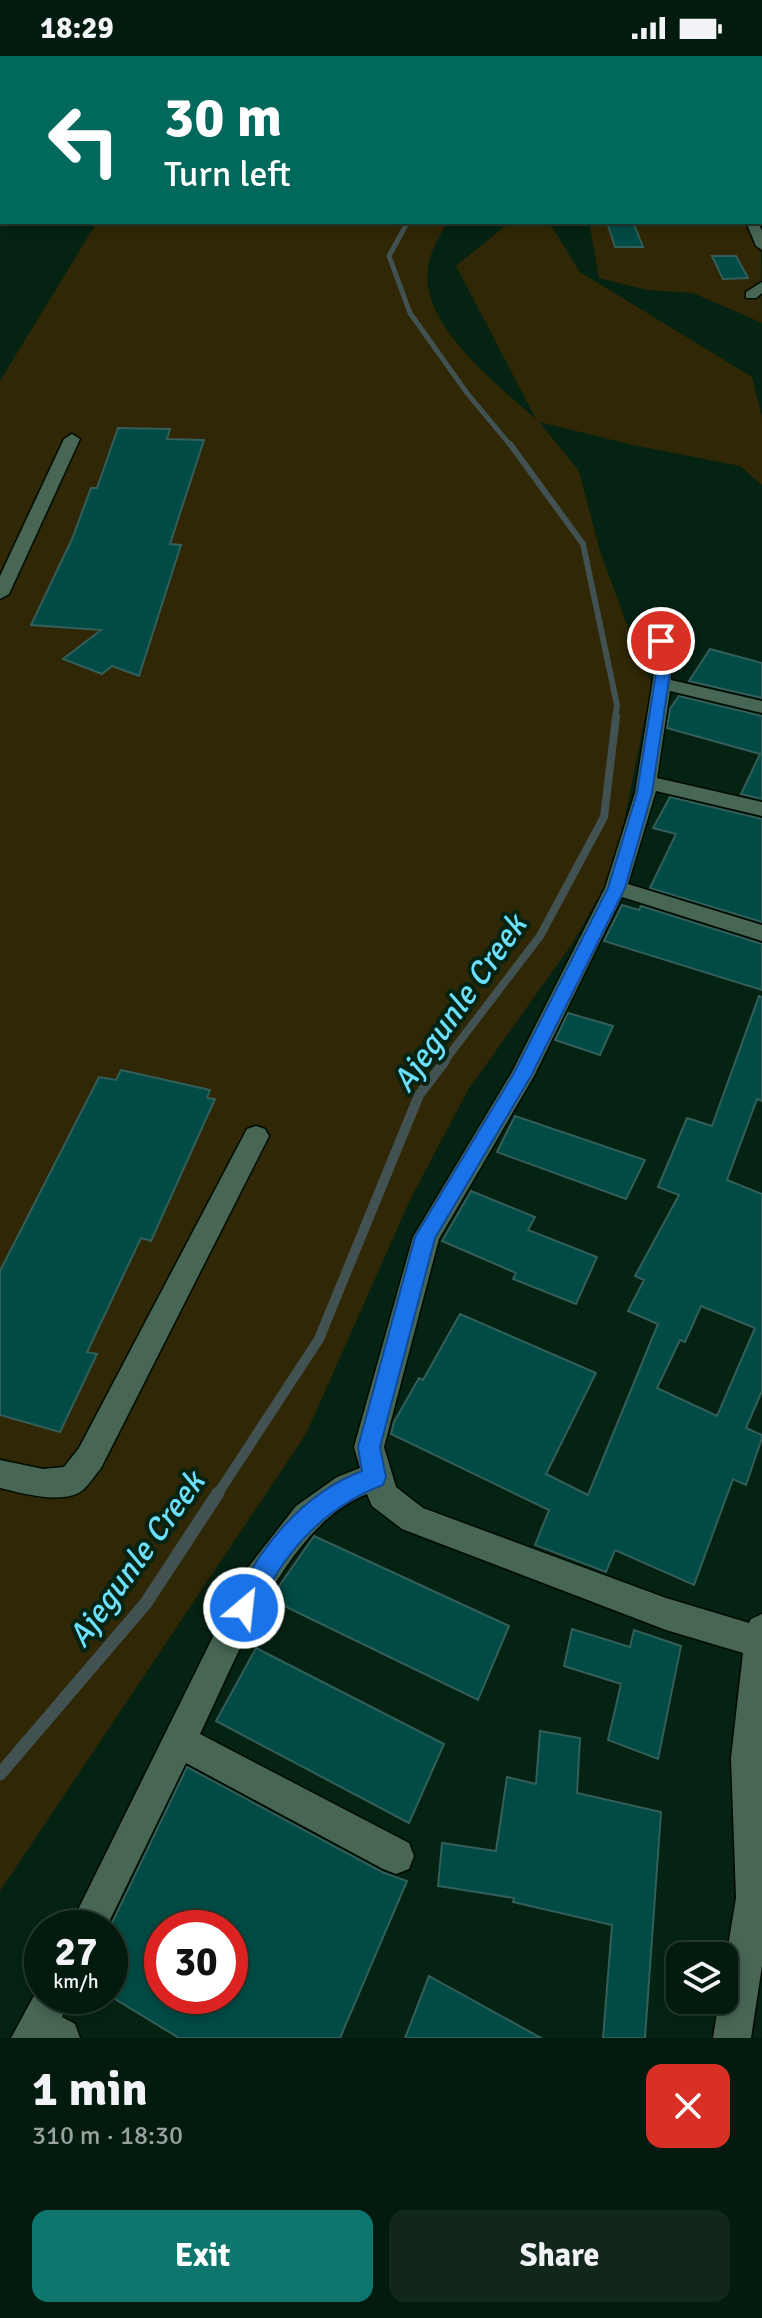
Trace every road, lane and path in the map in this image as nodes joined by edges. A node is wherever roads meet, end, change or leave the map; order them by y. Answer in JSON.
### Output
{"nodes":[{"id":1,"x":753,"y":224,"type":"edge"},
{"id":2,"x":762,"y":246,"type":"edge"},
{"id":3,"x":72,"y":439,"type":"dead end"},
{"id":4,"x":0,"y":594,"type":"edge"},
{"id":5,"x":661,"y":641,"type":"dead end"},
{"id":6,"x":660,"y":683,"type":"junction"},
{"id":7,"x":762,"y":707,"type":"edge"},
{"id":8,"x":646,"y":782,"type":"junction"},
{"id":9,"x":762,"y":809,"type":"edge"},
{"id":10,"x":616,"y":888,"type":"junction"},
{"id":11,"x":762,"y":933,"type":"edge"},
{"id":12,"x":256,"y":1136,"type":"dead end"},
{"id":13,"x":0,"y":1474,"type":"edge"},
{"id":14,"x":375,"y":1477,"type":"junction"},
{"id":15,"x":761,"y":1636,"type":"edge"},
{"id":16,"x":181,"y":1742,"type":"junction"},
{"id":17,"x":396,"y":1856,"type":"dead end"},
{"id":18,"x":758,"y":1900,"type":"edge"},
{"id":19,"x":96,"y":1910,"type":"edge"},
{"id":20,"x":732,"y":2038,"type":"edge"}],
"edges":[{"from":1,"to":2,"type":"street"},
{"from":3,"to":4,"type":"street"},
{"from":5,"to":6,"type":"street"},
{"from":6,"to":7,"type":"street"},
{"from":6,"to":8,"type":"street"},
{"from":8,"to":9,"type":"street"},
{"from":8,"to":10,"type":"street"},
{"from":10,"to":11,"type":"street"},
{"from":10,"to":14,"type":"street"},
{"from":12,"to":13,"type":"street"},
{"from":14,"to":15,"type":"street"},
{"from":14,"to":16,"type":"street"},
{"from":15,"to":18,"type":"street"},
{"from":16,"to":17,"type":"street"},
{"from":16,"to":19,"type":"street"},
{"from":18,"to":20,"type":"street"}]}
